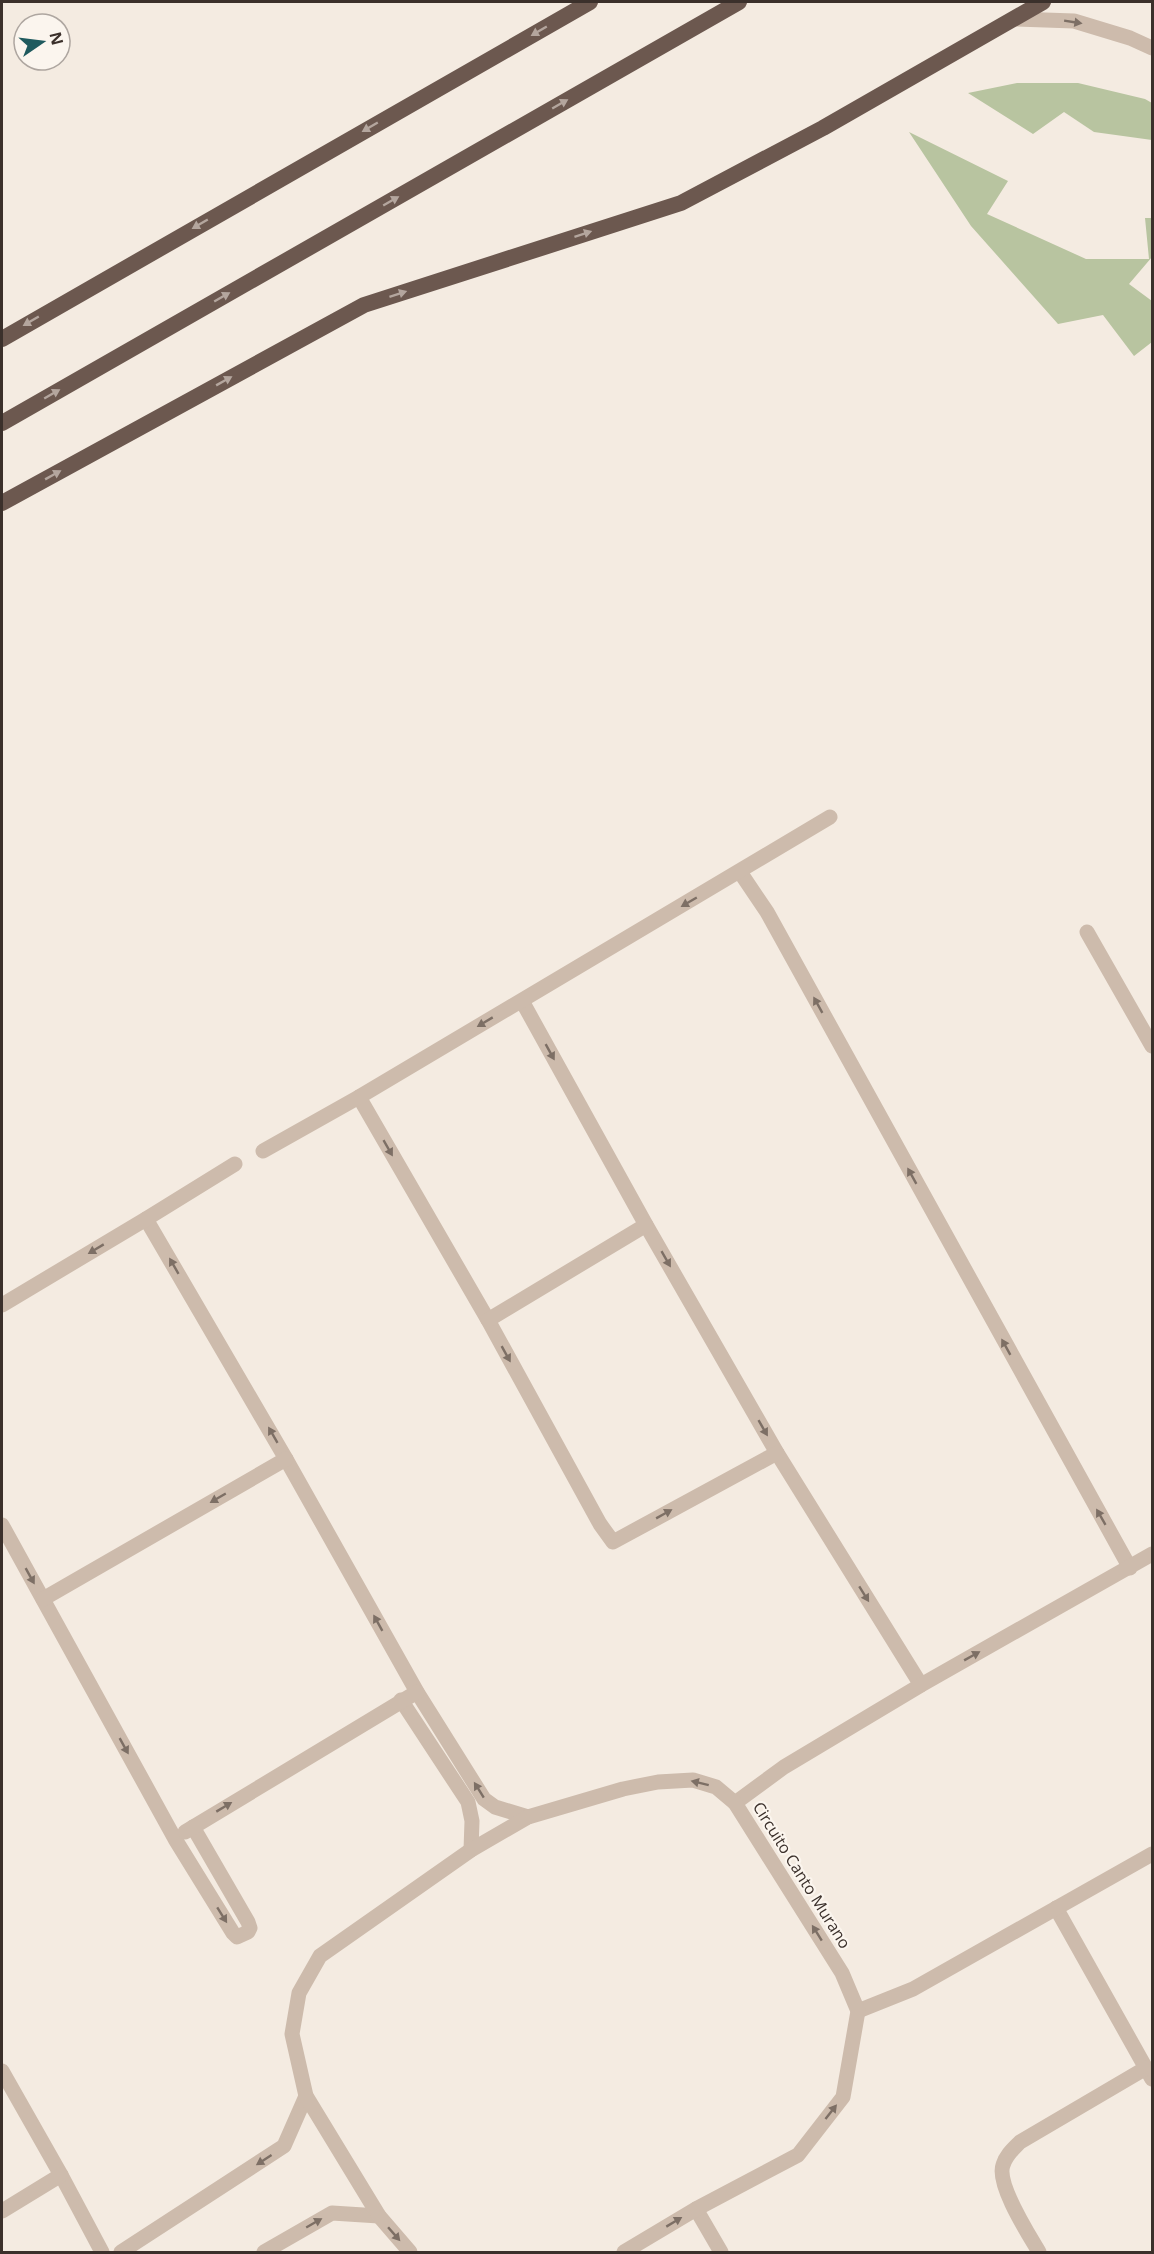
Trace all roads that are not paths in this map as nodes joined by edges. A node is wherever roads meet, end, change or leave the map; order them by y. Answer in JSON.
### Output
{"nodes":[{"id":1,"x":590,"y":2,"type":"edge"},
{"id":2,"x":739,"y":2,"type":"edge"},
{"id":3,"x":1043,"y":2,"type":"edge"},
{"id":4,"x":1015,"y":19,"type":"junction"},
{"id":5,"x":1152,"y":48,"type":"edge"},
{"id":6,"x":2,"y":339,"type":"edge"},
{"id":7,"x":2,"y":423,"type":"edge"},
{"id":8,"x":2,"y":503,"type":"edge"},
{"id":9,"x":830,"y":817,"type":"dead end"},
{"id":10,"x":740,"y":872,"type":"junction"},
{"id":11,"x":1087,"y":932,"type":"dead end"},
{"id":12,"x":522,"y":1001,"type":"junction"},
{"id":13,"x":1152,"y":1046,"type":"edge"},
{"id":14,"x":359,"y":1097,"type":"junction"},
{"id":15,"x":263,"y":1151,"type":"dead end"},
{"id":16,"x":235,"y":1164,"type":"dead end"},
{"id":17,"x":146,"y":1219,"type":"junction"},
{"id":18,"x":646,"y":1225,"type":"junction"},
{"id":19,"x":2,"y":1305,"type":"edge"},
{"id":20,"x":488,"y":1320,"type":"junction"},
{"id":21,"x":777,"y":1452,"type":"junction"},
{"id":22,"x":286,"y":1459,"type":"junction"},
{"id":23,"x":2,"y":1525,"type":"edge"},
{"id":24,"x":1152,"y":1554,"type":"edge"},
{"id":25,"x":1130,"y":1568,"type":"junction"},
{"id":26,"x":43,"y":1599,"type":"junction"},
{"id":27,"x":921,"y":1684,"type":"junction"},
{"id":28,"x":417,"y":1692,"type":"junction"},
{"id":29,"x":402,"y":1700,"type":"junction"},
{"id":30,"x":735,"y":1803,"type":"junction"},
{"id":31,"x":528,"y":1817,"type":"junction"},
{"id":32,"x":193,"y":1827,"type":"junction"},
{"id":33,"x":175,"y":1839,"type":"junction"},
{"id":34,"x":471,"y":1850,"type":"junction"},
{"id":35,"x":1152,"y":1854,"type":"edge"},
{"id":36,"x":1056,"y":1908,"type":"junction"},
{"id":37,"x":858,"y":2011,"type":"junction"},
{"id":38,"x":2,"y":2071,"type":"edge"},
{"id":39,"x":1149,"y":2073,"type":"edge"},
{"id":40,"x":306,"y":2096,"type":"junction"},
{"id":41,"x":61,"y":2175,"type":"junction"},
{"id":42,"x":696,"y":2209,"type":"junction"},
{"id":43,"x":2,"y":2211,"type":"edge"},
{"id":44,"x":378,"y":2216,"type":"junction"},
{"id":45,"x":102,"y":2253,"type":"edge"},
{"id":46,"x":121,"y":2253,"type":"edge"},
{"id":47,"x":264,"y":2253,"type":"edge"},
{"id":48,"x":410,"y":2253,"type":"edge"},
{"id":49,"x":624,"y":2253,"type":"edge"},
{"id":50,"x":721,"y":2253,"type":"edge"},
{"id":51,"x":1039,"y":2253,"type":"edge"}],
"edges":[{"from":1,"to":6,"type":"highway","one_way":true},
{"from":7,"to":2,"type":"highway","one_way":true},
{"from":3,"to":4,"type":"highway"},
{"from":4,"to":5,"type":"street","one_way":true},
{"from":8,"to":4,"type":"highway","one_way":true},
{"from":9,"to":10,"type":"street"},
{"from":10,"to":12,"type":"street","one_way":true},
{"from":25,"to":10,"type":"street","one_way":true},
{"from":11,"to":13,"type":"street"},
{"from":12,"to":14,"type":"street","one_way":true},
{"from":12,"to":18,"type":"street","one_way":true},
{"from":14,"to":15,"type":"street"},
{"from":14,"to":20,"type":"street","one_way":true},
{"from":16,"to":17,"type":"street"},
{"from":17,"to":19,"type":"street","one_way":true},
{"from":22,"to":17,"type":"street","one_way":true},
{"from":18,"to":20,"type":"street"},
{"from":18,"to":21,"type":"street","one_way":true},
{"from":20,"to":21,"type":"street","one_way":true},
{"from":21,"to":27,"type":"street","one_way":true},
{"from":22,"to":26,"type":"street","one_way":true},
{"from":28,"to":22,"type":"street","one_way":true},
{"from":23,"to":26,"type":"street","one_way":true},
{"from":24,"to":25,"type":"street"},
{"from":27,"to":25,"type":"street","one_way":true},
{"from":26,"to":33,"type":"street","one_way":true},
{"from":27,"to":30,"type":"street"},
{"from":28,"to":29,"type":"street"},
{"from":31,"to":28,"type":"street","one_way":true},
{"from":32,"to":29,"type":"street","one_way":true},
{"from":29,"to":34,"type":"street"},
{"from":30,"to":31,"type":"street","name":"Circuito Canto Murano","one_way":true},
{"from":37,"to":30,"type":"street","name":"Circuito Canto Murano","one_way":true},
{"from":31,"to":34,"type":"street","name":"Circuito Canto Murano"},
{"from":32,"to":33,"type":"street"},
{"from":33,"to":32,"type":"street","one_way":true},
{"from":34,"to":40,"type":"street","name":"Circuito Canto Murano"},
{"from":35,"to":36,"type":"street"},
{"from":36,"to":37,"type":"street"},
{"from":36,"to":39,"type":"street"},
{"from":42,"to":37,"type":"street","one_way":true},
{"from":38,"to":41,"type":"street"},
{"from":39,"to":51,"type":"street"},
{"from":40,"to":44,"type":"street","name":"Circuito Canto Murano"},
{"from":40,"to":46,"type":"street","one_way":true},
{"from":41,"to":43,"type":"street"},
{"from":41,"to":45,"type":"street"},
{"from":49,"to":42,"type":"street","one_way":true},
{"from":42,"to":50,"type":"street"},
{"from":47,"to":44,"type":"street","one_way":true},
{"from":44,"to":48,"type":"street","name":"Circuito Canto Murano","one_way":true}]}
